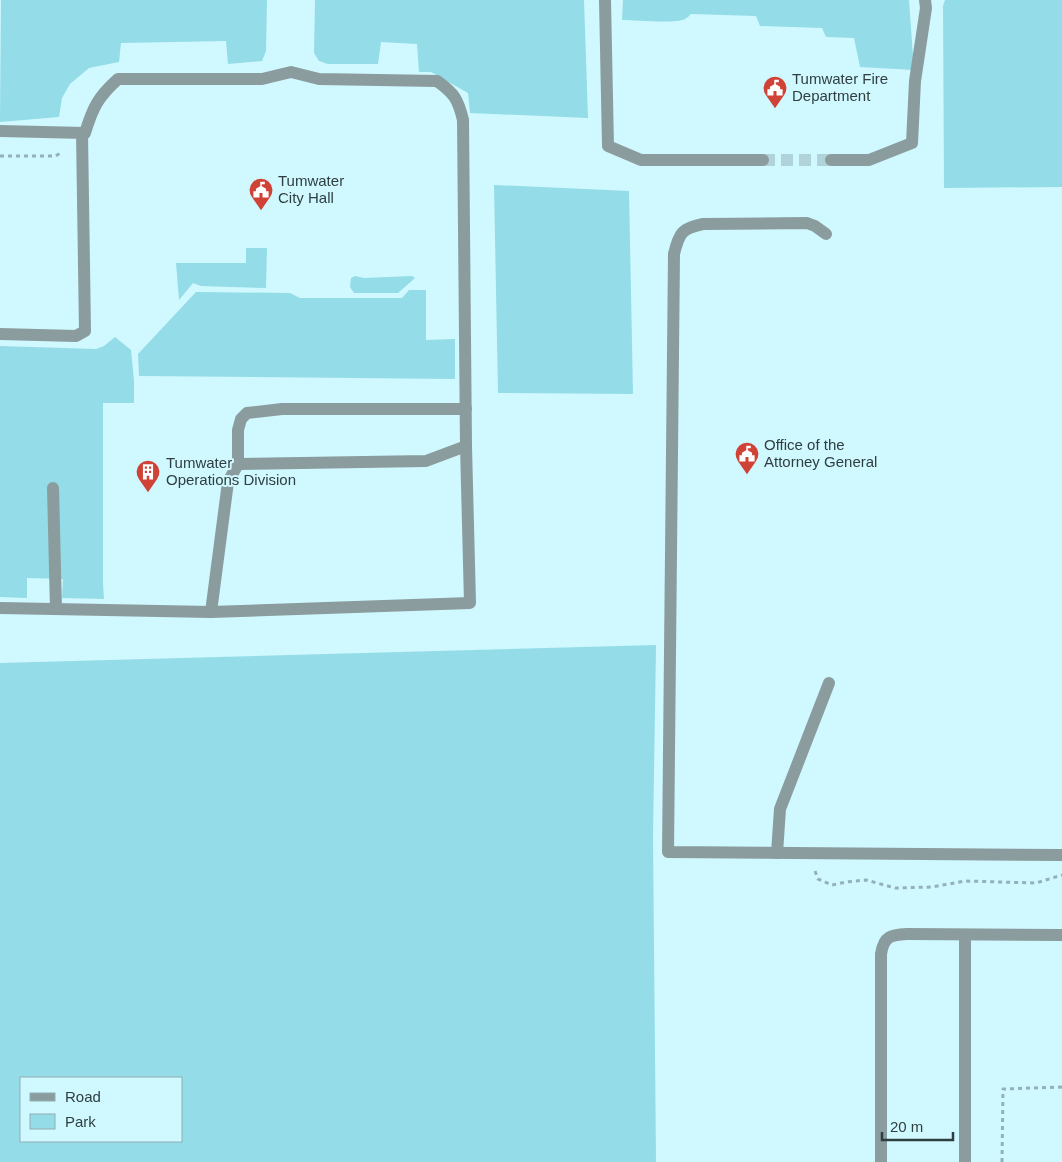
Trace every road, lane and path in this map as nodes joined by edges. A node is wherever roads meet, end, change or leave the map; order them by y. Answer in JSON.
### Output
{"nodes":[{"id":1,"x":605,"y":0,"type":"edge"},
{"id":2,"x":925,"y":0,"type":"edge"},
{"id":3,"x":0,"y":131,"type":"edge"},
{"id":4,"x":82,"y":132,"type":"junction"},
{"id":5,"x":64,"y":152,"type":"dead end"},
{"id":6,"x":0,"y":156,"type":"edge"},
{"id":7,"x":763,"y":160,"type":"tunnel mouth"},
{"id":8,"x":831,"y":160,"type":"tunnel mouth"},
{"id":9,"x":826,"y":234,"type":"dead end"},
{"id":10,"x":0,"y":334,"type":"edge"},
{"id":11,"x":466,"y":409,"type":"junction"},
{"id":12,"x":466,"y":446,"type":"junction"},
{"id":13,"x":238,"y":464,"type":"junction"},
{"id":14,"x":53,"y":488,"type":"dead end"},
{"id":15,"x":0,"y":608,"type":"edge"},
{"id":16,"x":56,"y":609,"type":"junction"},
{"id":17,"x":211,"y":612,"type":"junction"},
{"id":18,"x":829,"y":683,"type":"dead end"},
{"id":19,"x":777,"y":853,"type":"junction"},
{"id":20,"x":1062,"y":855,"type":"edge"},
{"id":21,"x":813,"y":865,"type":"dead end"},
{"id":22,"x":1062,"y":875,"type":"edge"},
{"id":23,"x":965,"y":934,"type":"junction"},
{"id":24,"x":1062,"y":935,"type":"edge"},
{"id":25,"x":1062,"y":1087,"type":"edge"},
{"id":26,"x":881,"y":1162,"type":"edge"},
{"id":27,"x":964,"y":1162,"type":"edge"},
{"id":28,"x":1002,"y":1162,"type":"edge"}],
"edges":[{"from":1,"to":7,"type":"lane"},
{"from":2,"to":8,"type":"lane"},
{"from":3,"to":4,"type":"lane"},
{"from":4,"to":10,"type":"lane"},
{"from":4,"to":11,"type":"lane"},
{"from":5,"to":6,"type":"path"},
{"from":9,"to":19,"type":"lane"},
{"from":11,"to":12,"type":"lane"},
{"from":11,"to":13,"type":"lane"},
{"from":12,"to":13,"type":"lane"},
{"from":12,"to":17,"type":"lane"},
{"from":13,"to":17,"type":"lane"},
{"from":14,"to":16,"type":"lane"},
{"from":15,"to":16,"type":"lane"},
{"from":16,"to":17,"type":"lane"},
{"from":18,"to":19,"type":"lane"},
{"from":19,"to":20,"type":"lane"},
{"from":21,"to":22,"type":"path"},
{"from":23,"to":24,"type":"lane"},
{"from":23,"to":26,"type":"lane"},
{"from":23,"to":27,"type":"lane"},
{"from":25,"to":28,"type":"path"}]}
